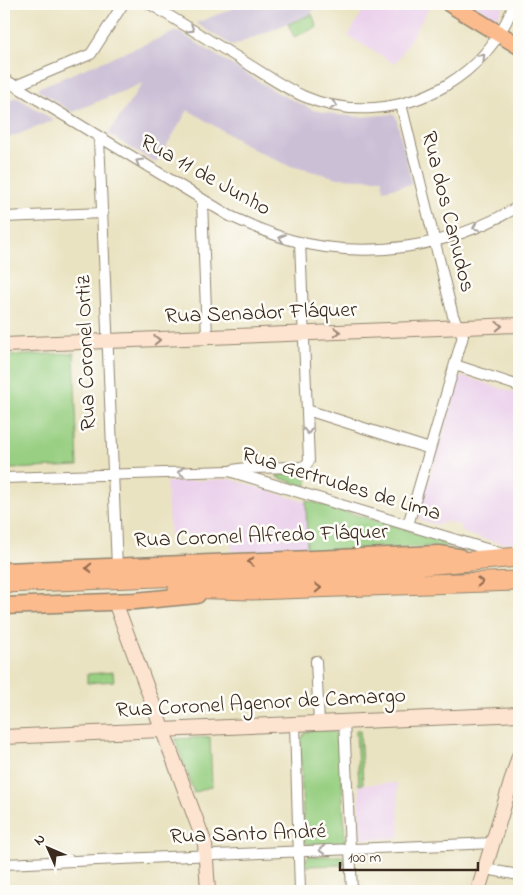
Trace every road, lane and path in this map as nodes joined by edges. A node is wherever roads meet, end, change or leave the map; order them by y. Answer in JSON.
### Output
{"nodes":[{"id":1,"x":124,"y":4,"type":"edge"},
{"id":2,"x":150,"y":4,"type":"edge"},
{"id":3,"x":450,"y":4,"type":"edge"},
{"id":4,"x":514,"y":4,"type":"edge"},
{"id":5,"x":500,"y":34,"type":"junction"},
{"id":6,"x":519,"y":46,"type":"edge"},
{"id":7,"x":4,"y":80,"type":"edge"},
{"id":8,"x":15,"y":86,"type":"junction"},
{"id":9,"x":401,"y":104,"type":"junction"},
{"id":10,"x":99,"y":138,"type":"junction"},
{"id":11,"x":202,"y":200,"type":"junction"},
{"id":12,"x":519,"y":206,"type":"edge"},
{"id":13,"x":102,"y":213,"type":"junction"},
{"id":14,"x":4,"y":217,"type":"edge"},
{"id":15,"x":300,"y":242,"type":"junction"},
{"id":16,"x":436,"y":242,"type":"junction"},
{"id":17,"x":519,"y":325,"type":"edge"},
{"id":18,"x":460,"y":328,"type":"junction"},
{"id":19,"x":304,"y":334,"type":"junction"},
{"id":20,"x":207,"y":338,"type":"junction"},
{"id":21,"x":108,"y":341,"type":"junction"},
{"id":22,"x":4,"y":345,"type":"edge"},
{"id":23,"x":455,"y":365,"type":"junction"},
{"id":24,"x":519,"y":386,"type":"edge"},
{"id":25,"x":307,"y":410,"type":"junction"},
{"id":26,"x":430,"y":449,"type":"junction"},
{"id":27,"x":230,"y":470,"type":"junction"},
{"id":28,"x":114,"y":474,"type":"junction"},
{"id":29,"x":4,"y":478,"type":"edge"},
{"id":30,"x":408,"y":525,"type":"junction"},
{"id":31,"x":517,"y":557,"type":"edge"},
{"id":32,"x":480,"y":560,"type":"junction"},
{"id":33,"x":118,"y":566,"type":"junction"},
{"id":34,"x":4,"y":571,"type":"edge"},
{"id":35,"x":519,"y":581,"type":"edge"},
{"id":36,"x":4,"y":583,"type":"edge"},
{"id":37,"x":252,"y":590,"type":"junction"},
{"id":38,"x":4,"y":594,"type":"edge"},
{"id":39,"x":115,"y":602,"type":"junction"},
{"id":40,"x":4,"y":606,"type":"edge"},
{"id":41,"x":316,"y":661,"type":"dead end"},
{"id":42,"x":519,"y":714,"type":"edge"},
{"id":43,"x":344,"y":721,"type":"junction"},
{"id":44,"x":319,"y":723,"type":"junction"},
{"id":45,"x":295,"y":724,"type":"junction"},
{"id":46,"x":163,"y":730,"type":"junction"},
{"id":47,"x":4,"y":737,"type":"edge"},
{"id":48,"x":519,"y":756,"type":"edge"},
{"id":49,"x":493,"y":843,"type":"junction"},
{"id":50,"x":350,"y":849,"type":"junction"},
{"id":51,"x":299,"y":851,"type":"junction"},
{"id":52,"x":206,"y":855,"type":"junction"},
{"id":53,"x":4,"y":864,"type":"edge"},
{"id":54,"x":485,"y":869,"type":"junction"},
{"id":55,"x":519,"y":875,"type":"edge"},
{"id":56,"x":208,"y":891,"type":"edge"},
{"id":57,"x":300,"y":891,"type":"edge"},
{"id":58,"x":352,"y":891,"type":"edge"},
{"id":59,"x":478,"y":891,"type":"edge"}],
"edges":[{"from":1,"to":8,"type":"street"},
{"from":2,"to":9,"type":"street","one_way":true},
{"from":3,"to":5,"type":"main road"},
{"from":4,"to":5,"type":"street"},
{"from":5,"to":6,"type":"main road"},
{"from":9,"to":5,"type":"street","one_way":true},
{"from":7,"to":8,"type":"street","name":"Rua 11 de Junho"},
{"from":8,"to":10,"type":"street","name":"Rua 11 de Junho"},
{"from":9,"to":16,"type":"street","name":"Rua dos Canudos"},
{"from":11,"to":10,"type":"street","name":"Rua 11 de Junho","one_way":true},
{"from":10,"to":13,"type":"street","name":"Rua Coronel Ortiz"},
{"from":15,"to":11,"type":"street","name":"Rua 11 de Junho","one_way":true},
{"from":11,"to":20,"type":"street"},
{"from":12,"to":16,"type":"street","name":"Rua 11 de Junho","one_way":true},
{"from":13,"to":14,"type":"street"},
{"from":13,"to":21,"type":"street","name":"Rua Coronel Ortiz"},
{"from":15,"to":16,"type":"street","name":"Rua 11 de Junho"},
{"from":15,"to":19,"type":"street"},
{"from":16,"to":18,"type":"street","name":"Rua dos Canudos"},
{"from":18,"to":17,"type":"street","name":"Rua Senador Fláquer","one_way":true},
{"from":19,"to":18,"type":"street","name":"Rua Senador Fláquer","one_way":true},
{"from":18,"to":23,"type":"street"},
{"from":19,"to":20,"type":"street","name":"Rua Senador Fláquer"},
{"from":19,"to":25,"type":"street"},
{"from":21,"to":20,"type":"street","name":"Rua Senador Fláquer","one_way":true},
{"from":21,"to":22,"type":"street","name":"Rua Senador Fláquer"},
{"from":21,"to":28,"type":"street","name":"Rua Coronel Ortiz"},
{"from":23,"to":24,"type":"street"},
{"from":23,"to":26,"type":"street"},
{"from":25,"to":26,"type":"street"},
{"from":25,"to":27,"type":"street","one_way":true},
{"from":26,"to":30,"type":"street"},
{"from":27,"to":28,"type":"street","name":"Rua Gertrudes de Lima","one_way":true},
{"from":27,"to":30,"type":"street","name":"Rua Gertrudes de Lima"},
{"from":28,"to":29,"type":"street","name":"Rua Gertrudes de Lima"},
{"from":28,"to":33,"type":"street","name":"Rua Coronel Ortiz"},
{"from":30,"to":31,"type":"street","name":"Rua Gertrudes de Lima"},
{"from":31,"to":32,"type":"highway","name":"Rua Coronel Alfredo Fláquer"},
{"from":32,"to":33,"type":"main road","name":"Rua Coronel Alfredo Fláquer","one_way":true},
{"from":32,"to":36,"type":"highway"},
{"from":33,"to":34,"type":"main road","name":"Rua Coronel Alfredo Fláquer","one_way":true},
{"from":37,"to":35,"type":"highway","one_way":true},
{"from":37,"to":38,"type":"highway"},
{"from":37,"to":39,"type":"main road"},
{"from":39,"to":40,"type":"main road"},
{"from":39,"to":46,"type":"street"},
{"from":41,"to":44,"type":"street"},
{"from":42,"to":43,"type":"street","name":"Rua Coronel Agenor de Camargo"},
{"from":43,"to":44,"type":"street","name":"Rua Coronel Agenor de Camargo"},
{"from":43,"to":50,"type":"street"},
{"from":44,"to":45,"type":"street","name":"Rua Coronel Agenor de Camargo"},
{"from":45,"to":46,"type":"street","name":"Rua Coronel Agenor de Camargo"},
{"from":45,"to":51,"type":"street"},
{"from":46,"to":47,"type":"street","name":"Rua Coronel Agenor de Camargo"},
{"from":46,"to":52,"type":"street"},
{"from":48,"to":49,"type":"street"},
{"from":49,"to":50,"type":"street","name":"Rua Santo André"},
{"from":49,"to":54,"type":"street"},
{"from":50,"to":51,"type":"street","name":"Rua Santo André","one_way":true},
{"from":50,"to":58,"type":"street"},
{"from":51,"to":52,"type":"street","name":"Rua Santo André"},
{"from":51,"to":57,"type":"street"},
{"from":52,"to":53,"type":"street","name":"Rua Santo André"},
{"from":52,"to":56,"type":"street"},
{"from":54,"to":55,"type":"street"},
{"from":54,"to":59,"type":"street"}]}
